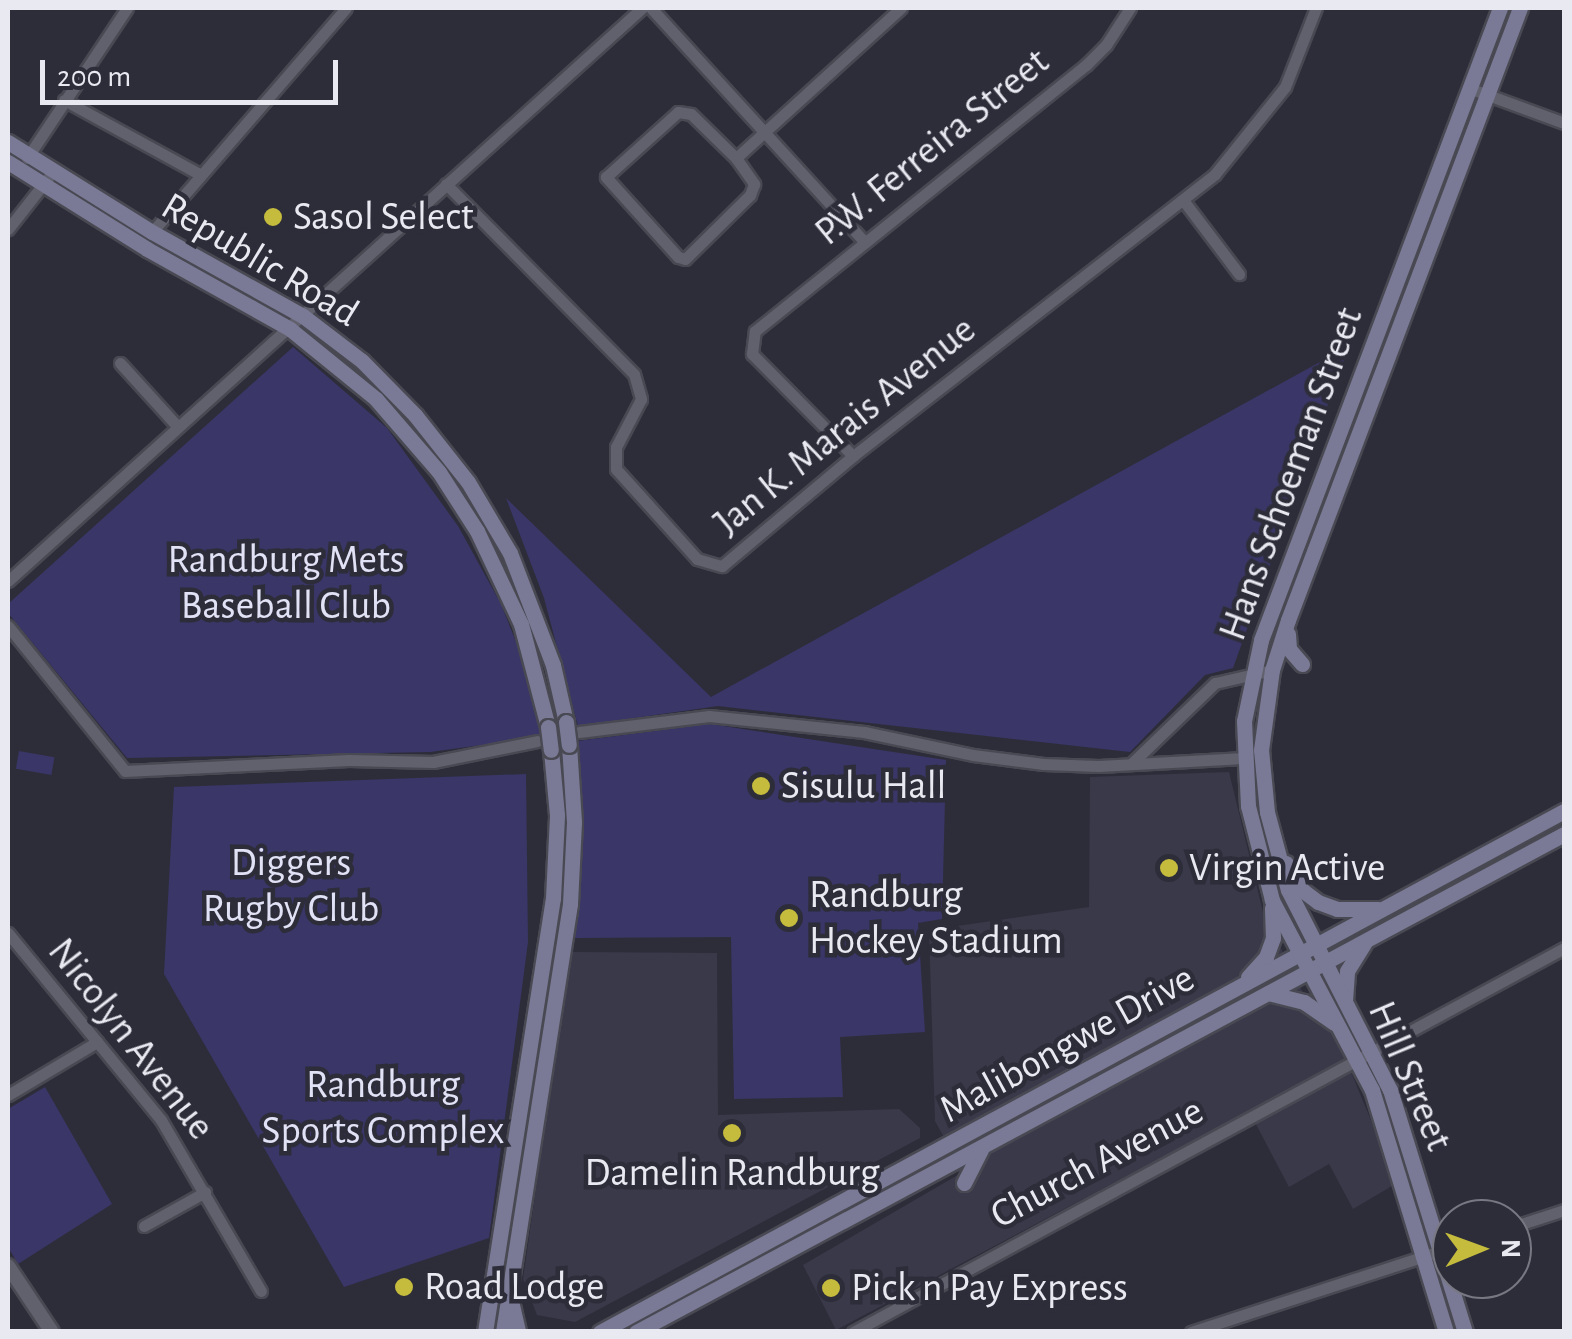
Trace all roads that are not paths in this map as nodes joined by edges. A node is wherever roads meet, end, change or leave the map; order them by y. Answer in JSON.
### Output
{"nodes":[{"id":1,"x":127,"y":8,"type":"edge"},
{"id":2,"x":346,"y":8,"type":"edge"},
{"id":3,"x":642,"y":8,"type":"edge"},
{"id":4,"x":651,"y":8,"type":"edge"},
{"id":5,"x":901,"y":8,"type":"edge"},
{"id":6,"x":1130,"y":8,"type":"edge"},
{"id":7,"x":1316,"y":8,"type":"edge"},
{"id":8,"x":1510,"y":9,"type":"edge"},
{"id":9,"x":1469,"y":88,"type":"junction"},
{"id":10,"x":1486,"y":95,"type":"junction"},
{"id":11,"x":64,"y":100,"type":"junction"},
{"id":12,"x":1564,"y":123,"type":"edge"},
{"id":13,"x":764,"y":132,"type":"junction"},
{"id":14,"x":8,"y":142,"type":"edge"},
{"id":15,"x":736,"y":158,"type":"junction"},
{"id":16,"x":18,"y":162,"type":"edge"},
{"id":17,"x":52,"y":171,"type":"junction"},
{"id":18,"x":202,"y":175,"type":"junction"},
{"id":19,"x":446,"y":184,"type":"junction"},
{"id":20,"x":43,"y":186,"type":"junction"},
{"id":21,"x":1184,"y":200,"type":"junction"},
{"id":22,"x":8,"y":229,"type":"edge"},
{"id":23,"x":152,"y":232,"type":"junction"},
{"id":24,"x":866,"y":242,"type":"junction"},
{"id":25,"x":1239,"y":274,"type":"dead end"},
{"id":26,"x":303,"y":316,"type":"junction"},
{"id":27,"x":290,"y":328,"type":"junction"},
{"id":28,"x":120,"y":363,"type":"dead end"},
{"id":29,"x":178,"y":427,"type":"junction"},
{"id":30,"x":854,"y":456,"type":"junction"},
{"id":31,"x":8,"y":581,"type":"edge"},
{"id":32,"x":1288,"y":620,"type":"junction"},
{"id":33,"x":8,"y":626,"type":"edge"},
{"id":34,"x":1302,"y":664,"type":"dead end"},
{"id":35,"x":1272,"y":670,"type":"junction"},
{"id":36,"x":1253,"y":673,"type":"junction"},
{"id":37,"x":571,"y":733,"type":"junction"},
{"id":38,"x":544,"y":746,"type":"junction"},
{"id":39,"x":1244,"y":758,"type":"junction"},
{"id":40,"x":1130,"y":765,"type":"junction"},
{"id":41,"x":1564,"y":811,"type":"edge"},
{"id":42,"x":1564,"y":834,"type":"edge"},
{"id":43,"x":1274,"y":842,"type":"junction"},
{"id":44,"x":1272,"y":900,"type":"junction"},
{"id":45,"x":1383,"y":909,"type":"junction"},
{"id":46,"x":8,"y":933,"type":"edge"},
{"id":47,"x":1366,"y":941,"type":"junction"},
{"id":48,"x":1564,"y":948,"type":"edge"},
{"id":49,"x":1307,"y":950,"type":"junction"},
{"id":50,"x":1316,"y":966,"type":"junction"},
{"id":51,"x":1238,"y":988,"type":"junction"},
{"id":52,"x":1268,"y":992,"type":"junction"},
{"id":53,"x":1344,"y":1002,"type":"junction"},
{"id":54,"x":1341,"y":1029,"type":"junction"},
{"id":55,"x":96,"y":1042,"type":"junction"},
{"id":56,"x":1365,"y":1057,"type":"junction"},
{"id":57,"x":8,"y":1094,"type":"edge"},
{"id":58,"x":984,"y":1146,"type":"junction"},
{"id":59,"x":930,"y":1176,"type":"junction"},
{"id":60,"x":205,"y":1192,"type":"junction"},
{"id":61,"x":1432,"y":1208,"type":"edge"},
{"id":62,"x":1564,"y":1210,"type":"edge"},
{"id":63,"x":1532,"y":1220,"type":"edge"},
{"id":64,"x":144,"y":1226,"type":"dead end"},
{"id":65,"x":1432,"y":1254,"type":"edge"},
{"id":66,"x":1422,"y":1257,"type":"junction"},
{"id":67,"x":8,"y":1266,"type":"edge"},
{"id":68,"x":511,"y":1271,"type":"junction"},
{"id":69,"x":261,"y":1291,"type":"dead end"},
{"id":70,"x":1457,"y":1299,"type":"edge"},
{"id":71,"x":52,"y":1332,"type":"edge"},
{"id":72,"x":485,"y":1332,"type":"edge"},
{"id":73,"x":503,"y":1332,"type":"edge"},
{"id":74,"x":518,"y":1332,"type":"edge"},
{"id":75,"x":600,"y":1332,"type":"edge"},
{"id":76,"x":636,"y":1332,"type":"edge"},
{"id":77,"x":853,"y":1332,"type":"edge"},
{"id":78,"x":1191,"y":1332,"type":"edge"},
{"id":79,"x":1446,"y":1332,"type":"edge"},
{"id":80,"x":1465,"y":1332,"type":"edge"}],
"edges":[{"from":1,"to":11,"type":"street"},
{"from":2,"to":18,"type":"street"},
{"from":3,"to":19,"type":"street"},
{"from":4,"to":13,"type":"street"},
{"from":5,"to":13,"type":"street"},
{"from":6,"to":24,"type":"street","name":"P.W. Ferreira Street"},
{"from":7,"to":21,"type":"street","name":"Jan K. Marais Avenue"},
{"from":8,"to":9,"type":"main road","name":"Hans Schoeman Street"},
{"from":8,"to":10,"type":"main road","name":"Hans Schoeman Street"},
{"from":9,"to":10,"type":"street"},
{"from":9,"to":36,"type":"main road","name":"Hans Schoeman Street"},
{"from":10,"to":12,"type":"street"},
{"from":10,"to":32,"type":"main road","name":"Hans Schoeman Street"},
{"from":11,"to":16,"type":"street"},
{"from":11,"to":18,"type":"street"},
{"from":13,"to":15,"type":"street"},
{"from":13,"to":24,"type":"street"},
{"from":14,"to":16,"type":"main road","name":"Republic Road"},
{"from":15,"to":15,"type":"street"},
{"from":16,"to":17,"type":"main road","name":"Republic Road"},
{"from":16,"to":20,"type":"main road","name":"Republic Road"},
{"from":17,"to":20,"type":"street"},
{"from":17,"to":23,"type":"main road","name":"Republic Road"},
{"from":18,"to":23,"type":"street"},
{"from":19,"to":26,"type":"street"},
{"from":19,"to":30,"type":"street","name":"Jan K. Marais Avenue"},
{"from":20,"to":22,"type":"street"},
{"from":20,"to":27,"type":"main road","name":"Republic Road"},
{"from":21,"to":25,"type":"street"},
{"from":21,"to":30,"type":"street","name":"Jan K. Marais Avenue"},
{"from":23,"to":26,"type":"main road","name":"Republic Road"},
{"from":24,"to":30,"type":"street","name":"P.W. Ferreira Street"},
{"from":26,"to":27,"type":"street"},
{"from":26,"to":37,"type":"main road","name":"Republic Road"},
{"from":27,"to":29,"type":"street"},
{"from":27,"to":38,"type":"main road","name":"Republic Road","bridge":true},
{"from":28,"to":29,"type":"street"},
{"from":29,"to":31,"type":"street"},
{"from":32,"to":34,"type":"main road"},
{"from":32,"to":35,"type":"main road","name":"Hans Schoeman Street"},
{"from":33,"to":38,"type":"street"},
{"from":35,"to":36,"type":"street"},
{"from":35,"to":43,"type":"main road","name":"Hans Schoeman Street"},
{"from":36,"to":39,"type":"main road","name":"Hans Schoeman Street"},
{"from":36,"to":40,"type":"street"},
{"from":37,"to":40,"type":"street"},
{"from":37,"to":68,"type":"main road","name":"Republic Road"},
{"from":38,"to":72,"type":"main road","name":"Republic Road"},
{"from":39,"to":40,"type":"street"},
{"from":39,"to":44,"type":"main road","name":"Hans Schoeman Street"},
{"from":41,"to":45,"type":"main road","name":"Malibongwe Drive"},
{"from":42,"to":47,"type":"main road","name":"Malibongwe Drive"},
{"from":43,"to":45,"type":"main road"},
{"from":43,"to":49,"type":"main road","name":"Hans Schoeman Street"},
{"from":44,"to":49,"type":"main road","name":"Hans Schoeman Street"},
{"from":44,"to":51,"type":"main road"},
{"from":45,"to":49,"type":"main road","name":"Malibongwe Drive"},
{"from":46,"to":55,"type":"street","name":"Nicolyn Avenue"},
{"from":47,"to":50,"type":"main road","name":"Malibongwe Drive"},
{"from":47,"to":53,"type":"main road"},
{"from":48,"to":56,"type":"street","name":"Church Avenue"},
{"from":49,"to":50,"type":"main road","name":"Hans Schoeman Street"},
{"from":49,"to":51,"type":"main road","name":"Malibongwe Drive"},
{"from":50,"to":52,"type":"main road","name":"Malibongwe Drive"},
{"from":50,"to":53,"type":"main road","name":"Hill Street"},
{"from":50,"to":54,"type":"main road","name":"Hill Street"},
{"from":51,"to":75,"type":"main road","name":"Malibongwe Drive"},
{"from":52,"to":54,"type":"main road"},
{"from":52,"to":58,"type":"main road","name":"Malibongwe Drive"},
{"from":53,"to":56,"type":"main road","name":"Hill Street"},
{"from":54,"to":56,"type":"main road","name":"Hill Street"},
{"from":55,"to":57,"type":"street"},
{"from":55,"to":60,"type":"street","name":"Nicolyn Avenue"},
{"from":56,"to":61,"type":"main road","name":"Hill Street"},
{"from":56,"to":66,"type":"main road","name":"Hill Street"},
{"from":56,"to":77,"type":"street","name":"Church Avenue"},
{"from":58,"to":59,"type":"main road","name":"Malibongwe Drive"},
{"from":58,"to":59,"type":"main road"},
{"from":59,"to":76,"type":"main road","name":"Malibongwe Drive"},
{"from":60,"to":64,"type":"street"},
{"from":60,"to":69,"type":"street","name":"Nicolyn Avenue"},
{"from":62,"to":63,"type":"street"},
{"from":65,"to":66,"type":"street"},
{"from":66,"to":78,"type":"street"},
{"from":66,"to":79,"type":"main road","name":"Hill Street"},
{"from":67,"to":71,"type":"street"},
{"from":68,"to":73,"type":"main road","name":"Republic Road"},
{"from":68,"to":74,"type":"main road"},
{"from":70,"to":80,"type":"main road","name":"Hill Street"}]}
